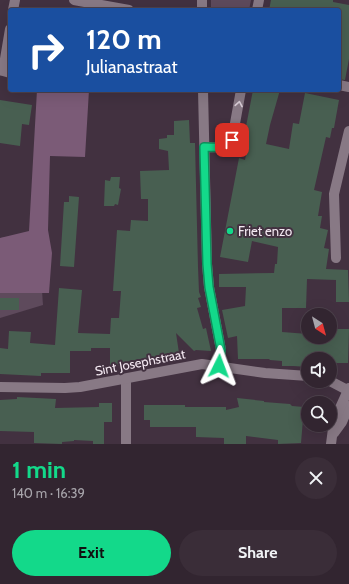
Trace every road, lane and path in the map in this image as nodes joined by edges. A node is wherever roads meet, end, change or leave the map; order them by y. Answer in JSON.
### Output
{"nodes":[{"id":1,"x":74,"y":0,"type":"edge"},
{"id":2,"x":118,"y":8,"type":"edge"},
{"id":3,"x":8,"y":41,"type":"edge"},
{"id":4,"x":8,"y":73,"type":"edge"},
{"id":5,"x":203,"y":92,"type":"edge"},
{"id":6,"x":241,"y":92,"type":"edge"},
{"id":7,"x":349,"y":131,"type":"edge"},
{"id":8,"x":204,"y":147,"type":"junction"},
{"id":9,"x":336,"y":258,"type":"dead end"},
{"id":10,"x":219,"y":366,"type":"junction"},
{"id":11,"x":301,"y":376,"type":"edge"},
{"id":12,"x":126,"y":379,"type":"junction"},
{"id":13,"x":337,"y":384,"type":"edge"},
{"id":14,"x":0,"y":386,"type":"edge"},
{"id":15,"x":349,"y":390,"type":"edge"},
{"id":16,"x":349,"y":406,"type":"edge"},
{"id":17,"x":332,"y":440,"type":"edge"},
{"id":18,"x":126,"y":444,"type":"edge"}],
"edges":[{"from":1,"to":2,"type":"street"},
{"from":3,"to":4,"type":"street"},
{"from":5,"to":8,"type":"street"},
{"from":8,"to":6,"type":"street","one_way":true},
{"from":7,"to":9,"type":"street"},
{"from":8,"to":10,"type":"street"},
{"from":10,"to":11,"type":"street","name":"Sint Josephstraat"},
{"from":10,"to":12,"type":"street","name":"Sint Josephstraat"},
{"from":12,"to":14,"type":"street","name":"Sint Josephstraat"},
{"from":12,"to":18,"type":"street"},
{"from":13,"to":15,"type":"street"},
{"from":15,"to":17,"type":"street"},
{"from":16,"to":17,"type":"street"}]}
